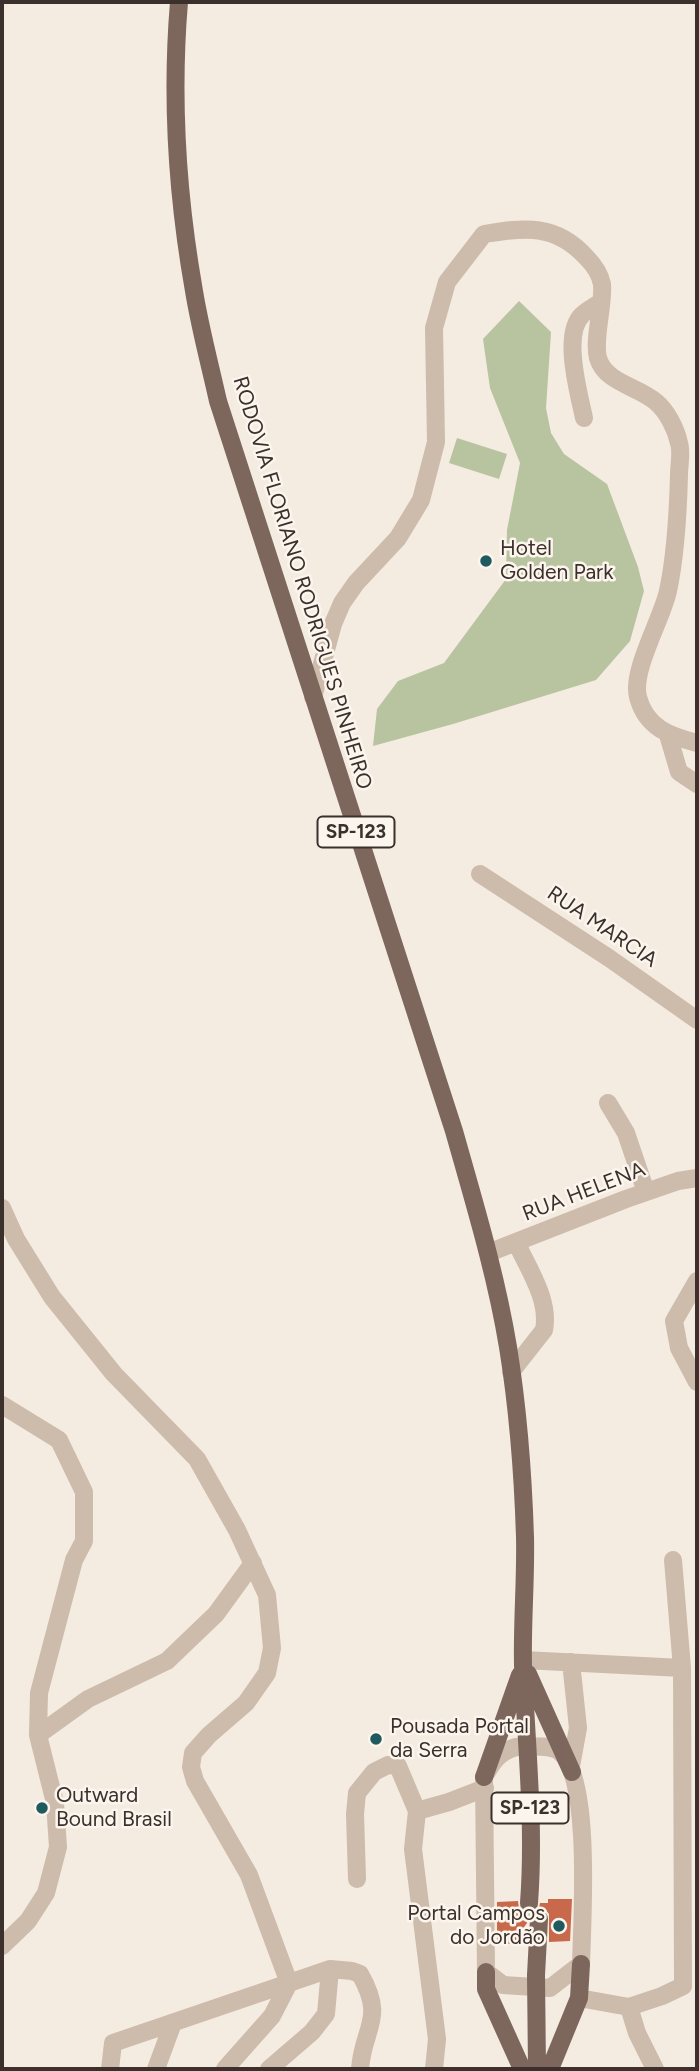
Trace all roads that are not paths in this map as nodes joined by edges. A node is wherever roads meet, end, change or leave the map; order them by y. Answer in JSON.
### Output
{"nodes":[{"id":1,"x":179,"y":2,"type":"edge"},
{"id":2,"x":601,"y":302,"type":"junction"},
{"id":3,"x":584,"y":418,"type":"dead end"},
{"id":4,"x":313,"y":697,"type":"junction"},
{"id":5,"x":668,"y":735,"type":"junction"},
{"id":6,"x":697,"y":743,"type":"edge"},
{"id":7,"x":697,"y":784,"type":"edge"},
{"id":8,"x":480,"y":874,"type":"dead end"},
{"id":9,"x":697,"y":1020,"type":"edge"},
{"id":10,"x":608,"y":1103,"type":"dead end"},
{"id":11,"x":697,"y":1178,"type":"edge"},
{"id":12,"x":646,"y":1192,"type":"junction"},
{"id":13,"x":2,"y":1208,"type":"edge"},
{"id":14,"x":516,"y":1242,"type":"junction"},
{"id":15,"x":488,"y":1253,"type":"junction"},
{"id":16,"x":697,"y":1281,"type":"edge"},
{"id":17,"x":511,"y":1372,"type":"junction"},
{"id":18,"x":697,"y":1382,"type":"edge"},
{"id":19,"x":2,"y":1405,"type":"edge"},
{"id":20,"x":673,"y":1560,"type":"dead end"},
{"id":21,"x":253,"y":1563,"type":"junction"},
{"id":22,"x":523,"y":1662,"type":"junction"},
{"id":23,"x":570,"y":1662,"type":"junction"},
{"id":24,"x":682,"y":1668,"type":"junction"},
{"id":25,"x":38,"y":1735,"type":"junction"},
{"id":26,"x":528,"y":1747,"type":"junction"},
{"id":27,"x":572,"y":1769,"type":"junction"},
{"id":28,"x":485,"y":1782,"type":"junction"},
{"id":29,"x":417,"y":1811,"type":"junction"},
{"id":30,"x":357,"y":1879,"type":"dead end"},
{"id":31,"x":2,"y":1946,"type":"edge"},
{"id":32,"x":581,"y":1964,"type":"junction"},
{"id":33,"x":330,"y":1969,"type":"junction"},
{"id":34,"x":486,"y":1972,"type":"junction"},
{"id":35,"x":289,"y":1983,"type":"junction"},
{"id":36,"x":536,"y":1988,"type":"junction"},
{"id":37,"x":579,"y":1998,"type":"junction"},
{"id":38,"x":629,"y":2007,"type":"junction"},
{"id":39,"x":173,"y":2023,"type":"junction"},
{"id":40,"x":110,"y":2069,"type":"edge"},
{"id":41,"x":156,"y":2069,"type":"edge"},
{"id":42,"x":225,"y":2069,"type":"edge"},
{"id":43,"x":270,"y":2069,"type":"edge"},
{"id":44,"x":360,"y":2069,"type":"edge"},
{"id":45,"x":434,"y":2069,"type":"edge"},
{"id":46,"x":522,"y":2069,"type":"edge"},
{"id":47,"x":537,"y":2069,"type":"edge"},
{"id":48,"x":550,"y":2069,"type":"edge"},
{"id":49,"x":654,"y":2069,"type":"edge"}],
"edges":[{"from":1,"to":4,"type":"main road","name":"RODOVIA FLORIANO RODRIGUES PINHEIRO","number":"SP-123"},
{"from":2,"to":3,"type":"street"},
{"from":2,"to":4,"type":"street"},
{"from":2,"to":5,"type":"street"},
{"from":4,"to":15,"type":"main road","name":"RODOVIA FLORIANO RODRIGUES PINHEIRO","number":"SP-123"},
{"from":5,"to":6,"type":"street"},
{"from":5,"to":7,"type":"street"},
{"from":8,"to":9,"type":"street","name":"RUA MARCIA"},
{"from":10,"to":12,"type":"street"},
{"from":11,"to":12,"type":"street","name":"RUA HELENA"},
{"from":12,"to":14,"type":"street","name":"RUA HELENA"},
{"from":13,"to":21,"type":"street"},
{"from":14,"to":15,"type":"street","name":"RUA HELENA"},
{"from":14,"to":17,"type":"street"},
{"from":15,"to":17,"type":"main road","name":"RODOVIA FLORIANO RODRIGUES PINHEIRO","number":"SP-123"},
{"from":16,"to":18,"type":"street"},
{"from":17,"to":22,"type":"main road","name":"RODOVIA FLORIANO RODRIGUES PINHEIRO","number":"SP-123"},
{"from":19,"to":25,"type":"street"},
{"from":20,"to":24,"type":"street"},
{"from":21,"to":25,"type":"street"},
{"from":21,"to":35,"type":"street"},
{"from":22,"to":23,"type":"street"},
{"from":22,"to":26,"type":"main road","name":"RODOVIA FLORIANO RODRIGUES PINHEIRO","number":"SP-123"},
{"from":22,"to":27,"type":"main road"},
{"from":22,"to":28,"type":"main road"},
{"from":23,"to":24,"type":"street"},
{"from":23,"to":27,"type":"street"},
{"from":24,"to":38,"type":"street"},
{"from":25,"to":31,"type":"street"},
{"from":26,"to":27,"type":"street"},
{"from":26,"to":28,"type":"street"},
{"from":26,"to":36,"type":"main road","name":"RODOVIA FLORIANO RODRIGUES PINHEIRO","number":"SP-123"},
{"from":27,"to":32,"type":"street"},
{"from":28,"to":29,"type":"street"},
{"from":28,"to":34,"type":"street"},
{"from":29,"to":30,"type":"street"},
{"from":29,"to":45,"type":"street"},
{"from":32,"to":36,"type":"street"},
{"from":32,"to":37,"type":"main road"},
{"from":33,"to":35,"type":"street"},
{"from":33,"to":43,"type":"street"},
{"from":33,"to":44,"type":"street"},
{"from":34,"to":36,"type":"street"},
{"from":34,"to":46,"type":"main road"},
{"from":35,"to":39,"type":"street"},
{"from":35,"to":42,"type":"street"},
{"from":36,"to":47,"type":"main road","name":"RODOVIA FLORIANO RODRIGUES PINHEIRO","number":"SP-123"},
{"from":37,"to":38,"type":"street"},
{"from":37,"to":48,"type":"main road"},
{"from":38,"to":49,"type":"street"},
{"from":39,"to":40,"type":"street"},
{"from":39,"to":41,"type":"street"}]}
